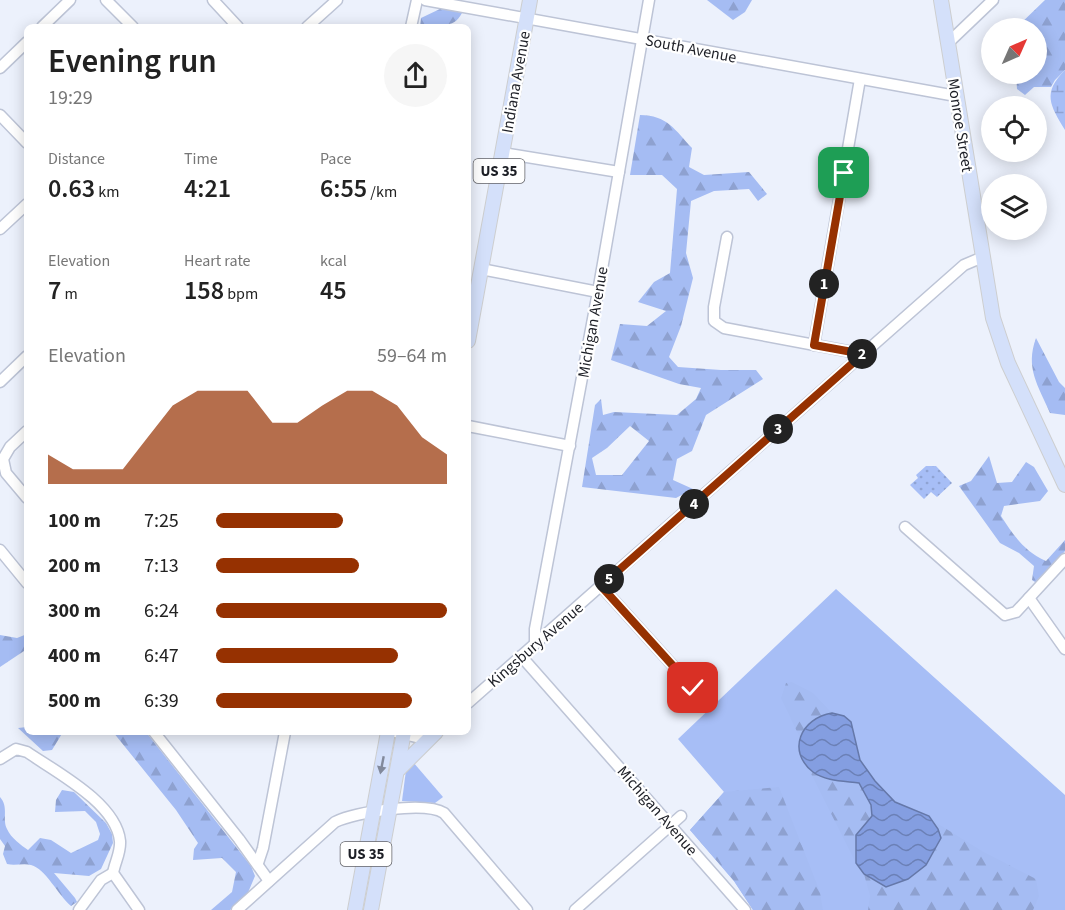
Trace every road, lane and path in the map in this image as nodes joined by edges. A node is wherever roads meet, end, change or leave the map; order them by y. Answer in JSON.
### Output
{"nodes":[{"id":1,"x":70,"y":0,"type":"edge"},
{"id":2,"x":107,"y":0,"type":"edge"},
{"id":3,"x":213,"y":0,"type":"edge"},
{"id":4,"x":337,"y":0,"type":"edge"},
{"id":5,"x":417,"y":0,"type":"edge"},
{"id":6,"x":425,"y":0,"type":"edge"},
{"id":7,"x":530,"y":0,"type":"edge"},
{"id":8,"x":649,"y":0,"type":"edge"},
{"id":9,"x":940,"y":0,"type":"edge"},
{"id":10,"x":993,"y":0,"type":"edge"},
{"id":11,"x":526,"y":19,"type":"junction"},
{"id":12,"x":45,"y":24,"type":"edge"},
{"id":13,"x":131,"y":24,"type":"edge"},
{"id":14,"x":235,"y":24,"type":"edge"},
{"id":15,"x":310,"y":24,"type":"edge"},
{"id":16,"x":412,"y":24,"type":"edge"},
{"id":17,"x":642,"y":39,"type":"junction"},
{"id":18,"x":948,"y":43,"type":"junction"},
{"id":19,"x":24,"y":45,"type":"edge"},
{"id":20,"x":0,"y":68,"type":"edge"},
{"id":21,"x":860,"y":79,"type":"junction"},
{"id":22,"x":956,"y":96,"type":"junction"},
{"id":23,"x":0,"y":115,"type":"edge"},
{"id":24,"x":24,"y":140,"type":"edge"},
{"id":25,"x":503,"y":153,"type":"junction"},
{"id":26,"x":619,"y":172,"type":"junction"},
{"id":27,"x":24,"y":207,"type":"edge"},
{"id":28,"x":0,"y":229,"type":"edge"},
{"id":29,"x":726,"y":237,"type":"dead end"},
{"id":30,"x":983,"y":257,"type":"junction"},
{"id":31,"x":481,"y":269,"type":"junction"},
{"id":32,"x":598,"y":292,"type":"junction"},
{"id":33,"x":471,"y":324,"type":"edge"},
{"id":34,"x":814,"y":345,"type":"junction"},
{"id":35,"x":863,"y":354,"type":"junction"},
{"id":36,"x":24,"y":359,"type":"edge"},
{"id":37,"x":0,"y":382,"type":"edge"},
{"id":38,"x":471,"y":427,"type":"edge"},
{"id":39,"x":24,"y":434,"type":"edge"},
{"id":40,"x":570,"y":446,"type":"junction"},
{"id":41,"x":1065,"y":485,"type":"edge"},
{"id":42,"x":24,"y":494,"type":"edge"},
{"id":43,"x":905,"y":527,"type":"dead end"},
{"id":44,"x":0,"y":550,"type":"edge"},
{"id":45,"x":1065,"y":559,"type":"edge"},
{"id":46,"x":24,"y":579,"type":"edge"},
{"id":47,"x":601,"y":586,"type":"junction"},
{"id":48,"x":1029,"y":598,"type":"junction"},
{"id":49,"x":535,"y":644,"type":"junction"},
{"id":50,"x":1065,"y":649,"type":"edge"},
{"id":51,"x":521,"y":656,"type":"junction"},
{"id":52,"x":693,"y":688,"type":"dead end"},
{"id":53,"x":471,"y":701,"type":"edge"},
{"id":54,"x":156,"y":735,"type":"edge"},
{"id":55,"x":284,"y":735,"type":"edge"},
{"id":56,"x":387,"y":735,"type":"edge"},
{"id":57,"x":401,"y":735,"type":"edge"},
{"id":58,"x":408,"y":735,"type":"edge"},
{"id":59,"x":424,"y":735,"type":"edge"},
{"id":60,"x":432,"y":735,"type":"edge"},
{"id":61,"x":0,"y":759,"type":"edge"},
{"id":62,"x":398,"y":771,"type":"junction"},
{"id":63,"x":390,"y":810,"type":"junction"},
{"id":64,"x":374,"y":811,"type":"junction"},
{"id":65,"x":681,"y":816,"type":"dead end"},
{"id":66,"x":671,"y":824,"type":"junction"},
{"id":67,"x":258,"y":863,"type":"junction"},
{"id":68,"x":113,"y":873,"type":"junction"},
{"id":69,"x":269,"y":881,"type":"junction"},
{"id":70,"x":79,"y":910,"type":"edge"},
{"id":71,"x":139,"y":910,"type":"edge"},
{"id":72,"x":237,"y":910,"type":"edge"},
{"id":73,"x":355,"y":910,"type":"edge"},
{"id":74,"x":371,"y":910,"type":"edge"},
{"id":75,"x":527,"y":910,"type":"edge"},
{"id":76,"x":575,"y":910,"type":"edge"},
{"id":77,"x":745,"y":910,"type":"edge"}],
"edges":[{"from":1,"to":12,"type":"street"},
{"from":2,"to":13,"type":"street"},
{"from":3,"to":14,"type":"street"},
{"from":4,"to":15,"type":"street"},
{"from":5,"to":16,"type":"street"},
{"from":6,"to":11,"type":"street","name":"South Avenue"},
{"from":7,"to":11,"type":"main road","name":"Indiana Avenue","number":"US 35"},
{"from":8,"to":17,"type":"street","name":"Michigan Avenue"},
{"from":9,"to":18,"type":"main road","name":"Monroe Street"},
{"from":10,"to":18,"type":"street"},
{"from":11,"to":17,"type":"street","name":"South Avenue"},
{"from":11,"to":25,"type":"main road","name":"Indiana Avenue","number":"US 35"},
{"from":17,"to":21,"type":"street","name":"South Avenue"},
{"from":17,"to":26,"type":"street","name":"Michigan Avenue"},
{"from":18,"to":22,"type":"main road","name":"Monroe Street"},
{"from":19,"to":20,"type":"street"},
{"from":21,"to":22,"type":"street","name":"South Avenue"},
{"from":21,"to":34,"type":"street"},
{"from":22,"to":30,"type":"main road","name":"Monroe Street"},
{"from":23,"to":24,"type":"street"},
{"from":25,"to":26,"type":"street"},
{"from":25,"to":31,"type":"main road","name":"Indiana Avenue","number":"US 35"},
{"from":26,"to":32,"type":"street","name":"Michigan Avenue"},
{"from":27,"to":28,"type":"street"},
{"from":29,"to":34,"type":"street"},
{"from":30,"to":35,"type":"street","name":"Kingsbury Avenue"},
{"from":30,"to":41,"type":"main road","name":"Monroe Street"},
{"from":31,"to":32,"type":"street"},
{"from":31,"to":33,"type":"main road","name":"Indiana Avenue","number":"US 35"},
{"from":32,"to":40,"type":"street","name":"Michigan Avenue"},
{"from":34,"to":35,"type":"street"},
{"from":35,"to":47,"type":"street","name":"Kingsbury Avenue"},
{"from":36,"to":37,"type":"street"},
{"from":38,"to":40,"type":"street"},
{"from":39,"to":42,"type":"street"},
{"from":40,"to":49,"type":"street","name":"Michigan Avenue"},
{"from":43,"to":48,"type":"street"},
{"from":44,"to":46,"type":"street"},
{"from":45,"to":48,"type":"street"},
{"from":47,"to":49,"type":"street","name":"Kingsbury Avenue"},
{"from":47,"to":52,"type":"street"},
{"from":48,"to":50,"type":"street"},
{"from":49,"to":51,"type":"street","name":"Kingsbury Avenue"},
{"from":51,"to":53,"type":"street","name":"Kingsbury Avenue"},
{"from":51,"to":66,"type":"street","name":"Michigan Avenue"},
{"from":54,"to":67,"type":"street"},
{"from":55,"to":67,"type":"street"},
{"from":56,"to":64,"type":"main road","number":"US 35","one_way":true},
{"from":57,"to":62,"type":"main road","number":"US 35"},
{"from":58,"to":59,"type":"street"},
{"from":60,"to":62,"type":"main road"},
{"from":61,"to":68,"type":"street"},
{"from":62,"to":63,"type":"main road","number":"US 35"},
{"from":63,"to":64,"type":"street"},
{"from":63,"to":74,"type":"main road","number":"US 35"},
{"from":63,"to":75,"type":"street"},
{"from":64,"to":69,"type":"street"},
{"from":64,"to":73,"type":"main road","number":"US 35"},
{"from":65,"to":66,"type":"street"},
{"from":66,"to":76,"type":"street"},
{"from":66,"to":77,"type":"street","name":"Michigan Avenue"},
{"from":67,"to":69,"type":"street"},
{"from":68,"to":70,"type":"street"},
{"from":68,"to":71,"type":"street"},
{"from":69,"to":72,"type":"street"}]}
